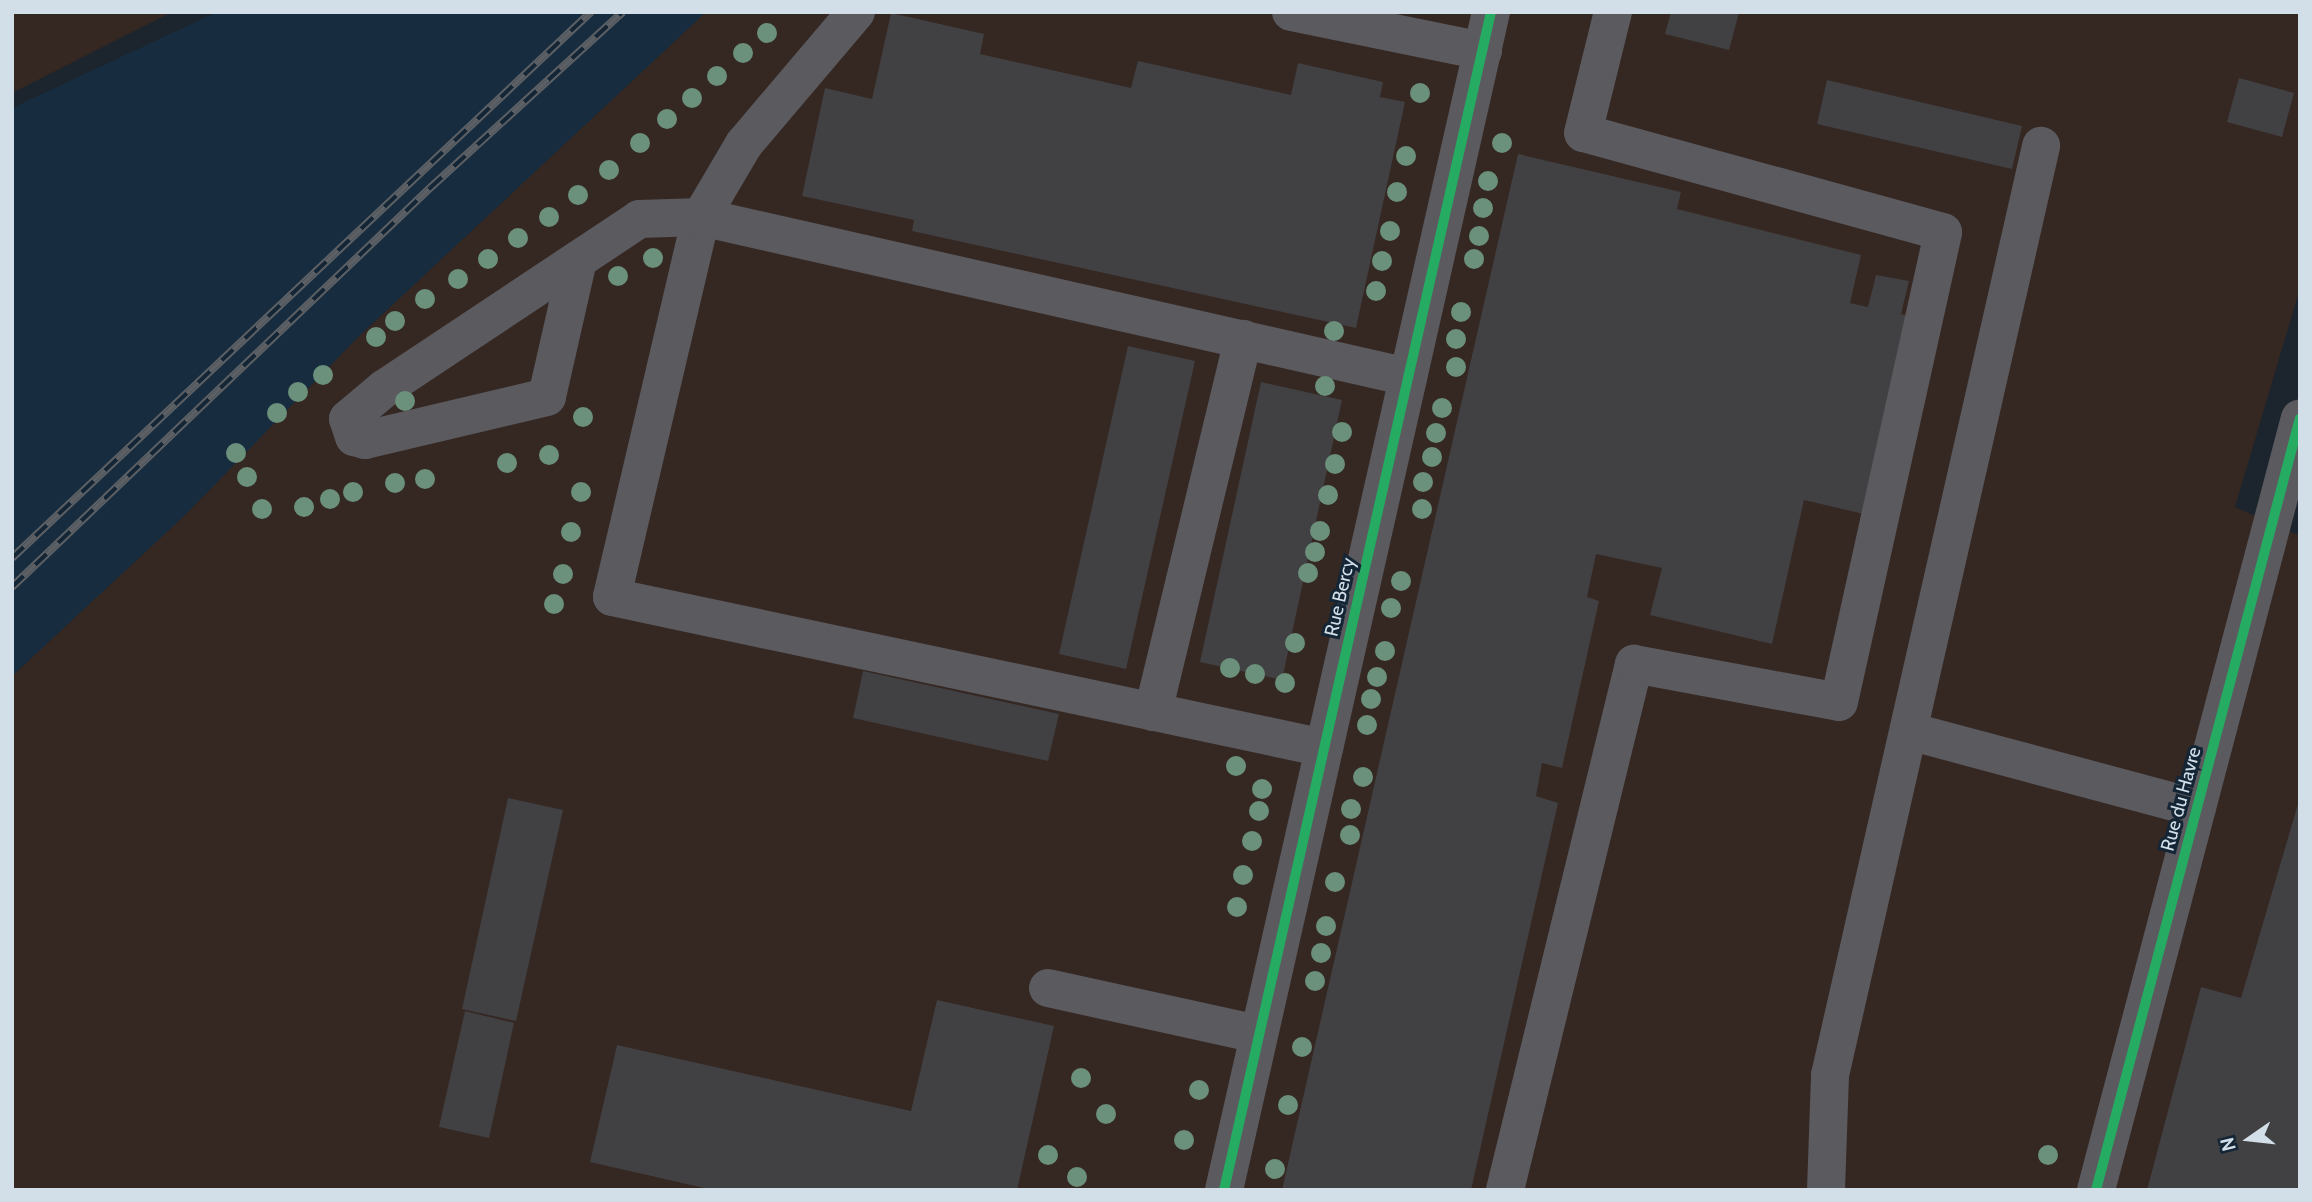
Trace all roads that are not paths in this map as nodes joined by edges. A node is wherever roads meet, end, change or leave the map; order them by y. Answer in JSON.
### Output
{"nodes":[{"id":1,"x":856,"y":12,"type":"edge"},
{"id":2,"x":1290,"y":12,"type":"edge"},
{"id":3,"x":1491,"y":12,"type":"edge"},
{"id":4,"x":1613,"y":12,"type":"edge"},
{"id":5,"x":1483,"y":51,"type":"junction"},
{"id":6,"x":2041,"y":146,"type":"dead end"},
{"id":7,"x":701,"y":218,"type":"junction"},
{"id":8,"x":578,"y":260,"type":"junction"},
{"id":9,"x":1242,"y":339,"type":"junction"},
{"id":10,"x":1408,"y":377,"type":"junction"},
{"id":11,"x":2300,"y":418,"type":"edge"},
{"id":12,"x":2285,"y":530,"type":"edge"},
{"id":13,"x":1153,"y":712,"type":"junction"},
{"id":14,"x":1909,"y":731,"type":"junction"},
{"id":15,"x":1324,"y":748,"type":"junction"},
{"id":16,"x":2197,"y":808,"type":"junction"},
{"id":17,"x":1048,"y":988,"type":"dead end"},
{"id":18,"x":1258,"y":1034,"type":"junction"},
{"id":19,"x":1224,"y":1190,"type":"edge"},
{"id":20,"x":1505,"y":1190,"type":"edge"},
{"id":21,"x":1826,"y":1190,"type":"edge"},
{"id":22,"x":2096,"y":1190,"type":"edge"}],
"edges":[{"from":1,"to":7,"type":"street"},
{"from":2,"to":5,"type":"street"},
{"from":3,"to":5,"type":"street","name":"Rue Bercy"},
{"from":4,"to":20,"type":"street"},
{"from":5,"to":10,"type":"street","name":"Rue Bercy"},
{"from":6,"to":14,"type":"street"},
{"from":7,"to":8,"type":"street"},
{"from":7,"to":9,"type":"street"},
{"from":7,"to":13,"type":"street"},
{"from":8,"to":8,"type":"street"},
{"from":9,"to":10,"type":"street"},
{"from":9,"to":13,"type":"street"},
{"from":10,"to":15,"type":"street","name":"Rue Bercy"},
{"from":11,"to":12,"type":"street","name":"Rue du Havre"},
{"from":12,"to":16,"type":"street","name":"Rue du Havre"},
{"from":13,"to":15,"type":"street"},
{"from":14,"to":16,"type":"street"},
{"from":14,"to":21,"type":"street"},
{"from":15,"to":18,"type":"street","name":"Rue Bercy"},
{"from":16,"to":22,"type":"street","name":"Rue du Havre"},
{"from":17,"to":18,"type":"street"},
{"from":18,"to":19,"type":"street","name":"Rue Bercy"}]}
